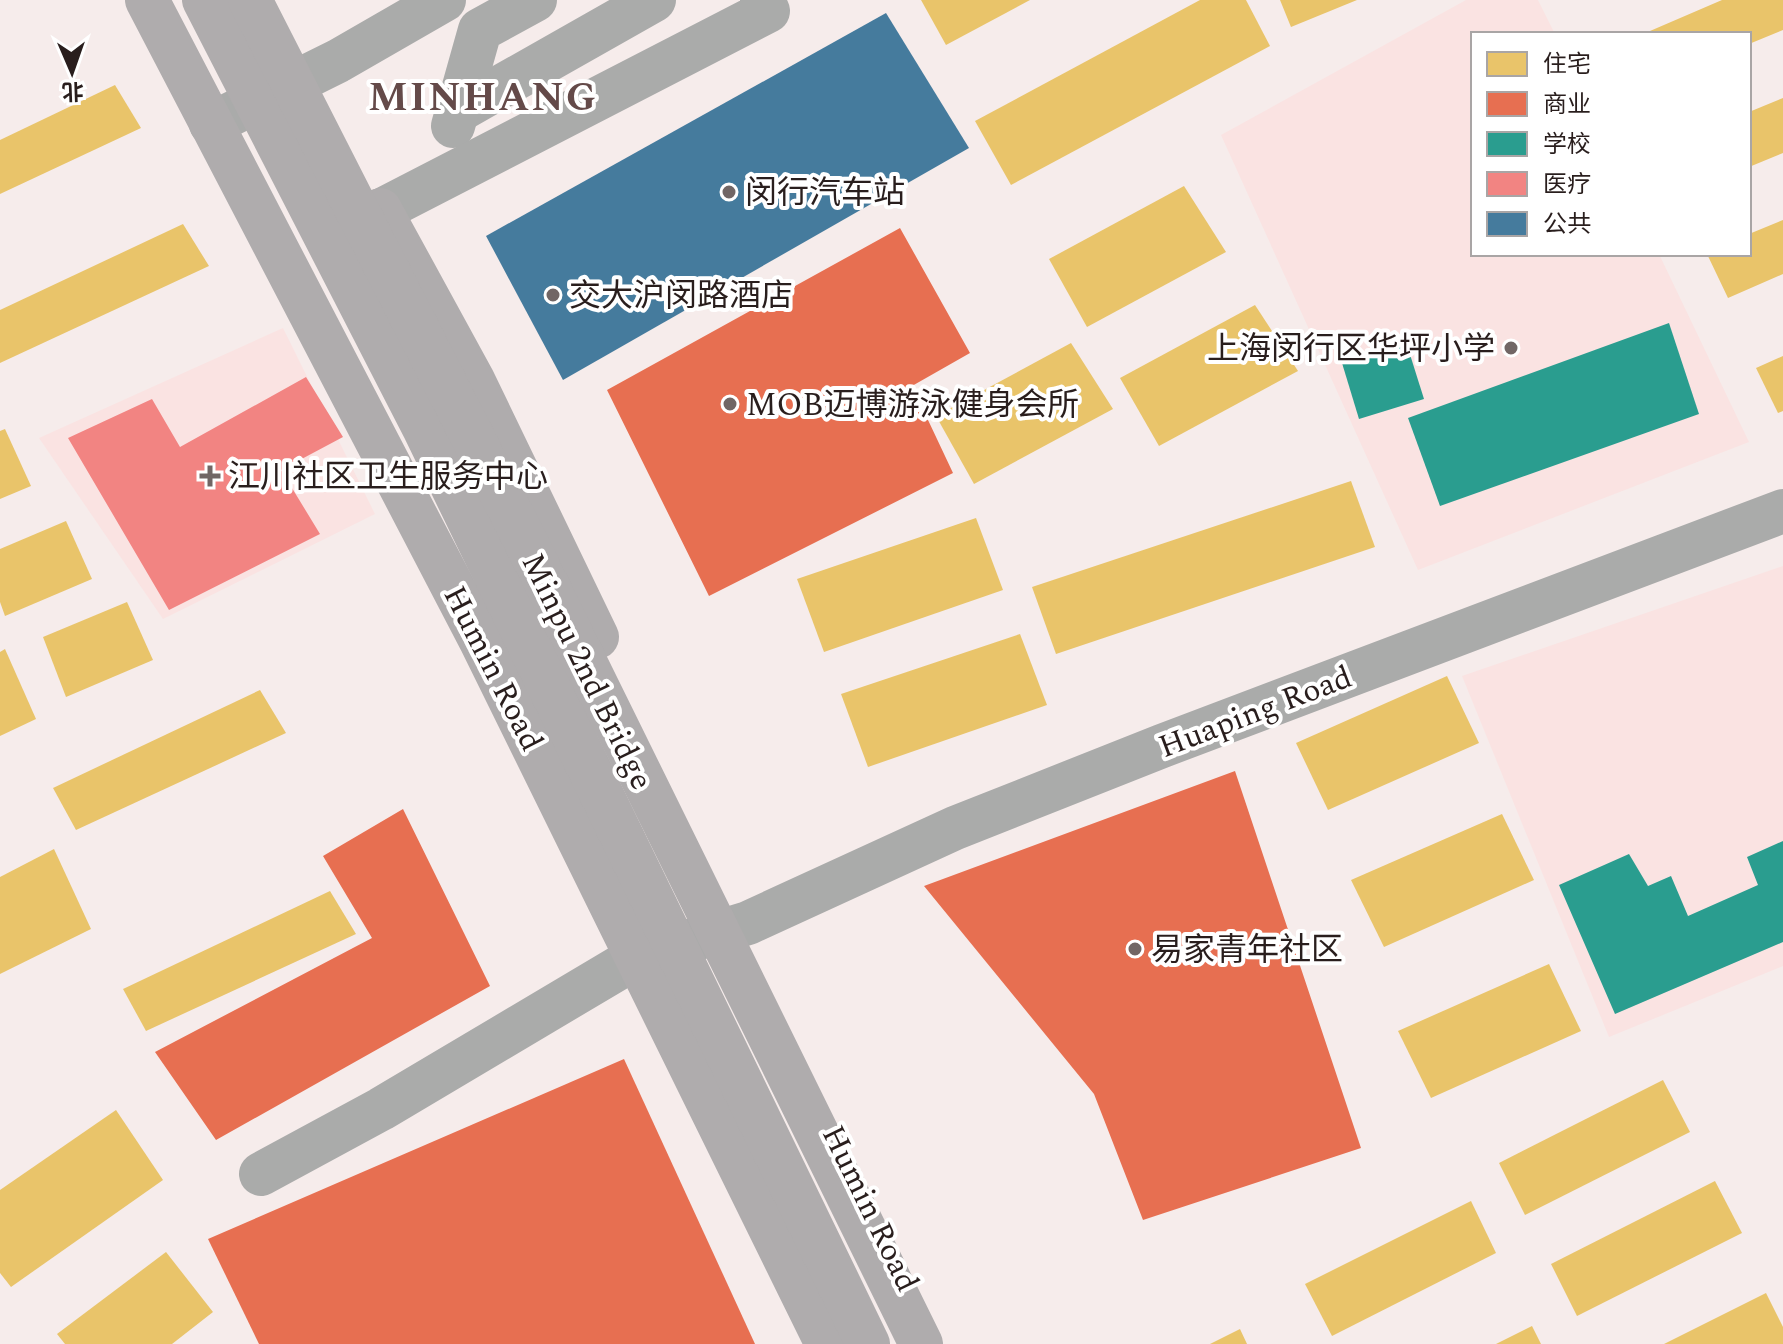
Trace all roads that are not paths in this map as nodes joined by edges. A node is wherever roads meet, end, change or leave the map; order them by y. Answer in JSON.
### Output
{"nodes":[{"id":1,"x":147,"y":0,"type":"edge"},
{"id":2,"x":204,"y":0,"type":"edge"},
{"id":3,"x":250,"y":0,"type":"edge"},
{"id":4,"x":267,"y":0,"type":"edge"},
{"id":5,"x":444,"y":0,"type":"edge"},
{"id":6,"x":535,"y":0,"type":"edge"},
{"id":7,"x":654,"y":0,"type":"edge"},
{"id":8,"x":762,"y":0,"type":"edge"},
{"id":9,"x":307,"y":77,"type":"junction"},
{"id":10,"x":458,"y":111,"type":"junction"},
{"id":11,"x":211,"y":124,"type":"junction"},
{"id":12,"x":432,"y":185,"type":"junction"},
{"id":13,"x":380,"y":211,"type":"junction"},
{"id":14,"x":1783,"y":511,"type":"edge"},
{"id":15,"x":735,"y":928,"type":"junction"},
{"id":16,"x":637,"y":957,"type":"junction"},
{"id":17,"x":261,"y":1174,"type":"dead end"},
{"id":18,"x":827,"y":1344,"type":"edge"},
{"id":19,"x":868,"y":1344,"type":"edge"},
{"id":20,"x":921,"y":1344,"type":"edge"},
{"id":21,"x":937,"y":1344,"type":"edge"}],
"edges":[{"from":1,"to":11,"type":"main road","name":"Humin Road"},
{"from":2,"to":19,"type":"main road","name":"Minpu 2nd Bridge","bridge":true},
{"from":3,"to":20,"type":"main road","name":"Minpu 2nd Bridge","bridge":true},
{"from":4,"to":9,"type":"main road","name":"Humin Road"},
{"from":5,"to":9,"type":"street"},
{"from":6,"to":10,"type":"street"},
{"from":7,"to":10,"type":"street"},
{"from":8,"to":12,"type":"street"},
{"from":9,"to":11,"type":"street"},
{"from":9,"to":13,"type":"main road","name":"Humin Road"},
{"from":10,"to":12,"type":"street"},
{"from":11,"to":16,"type":"main road","name":"Humin Road"},
{"from":12,"to":13,"type":"street"},
{"from":13,"to":15,"type":"main road","name":"Humin Road"},
{"from":14,"to":15,"type":"street","name":"Huaping Road"},
{"from":15,"to":16,"type":"street","name":"Huaping Road"},
{"from":15,"to":21,"type":"main road","name":"Humin Road"},
{"from":16,"to":17,"type":"street","name":"Huaping Road"},
{"from":16,"to":18,"type":"main road","name":"Humin Road"}]}
